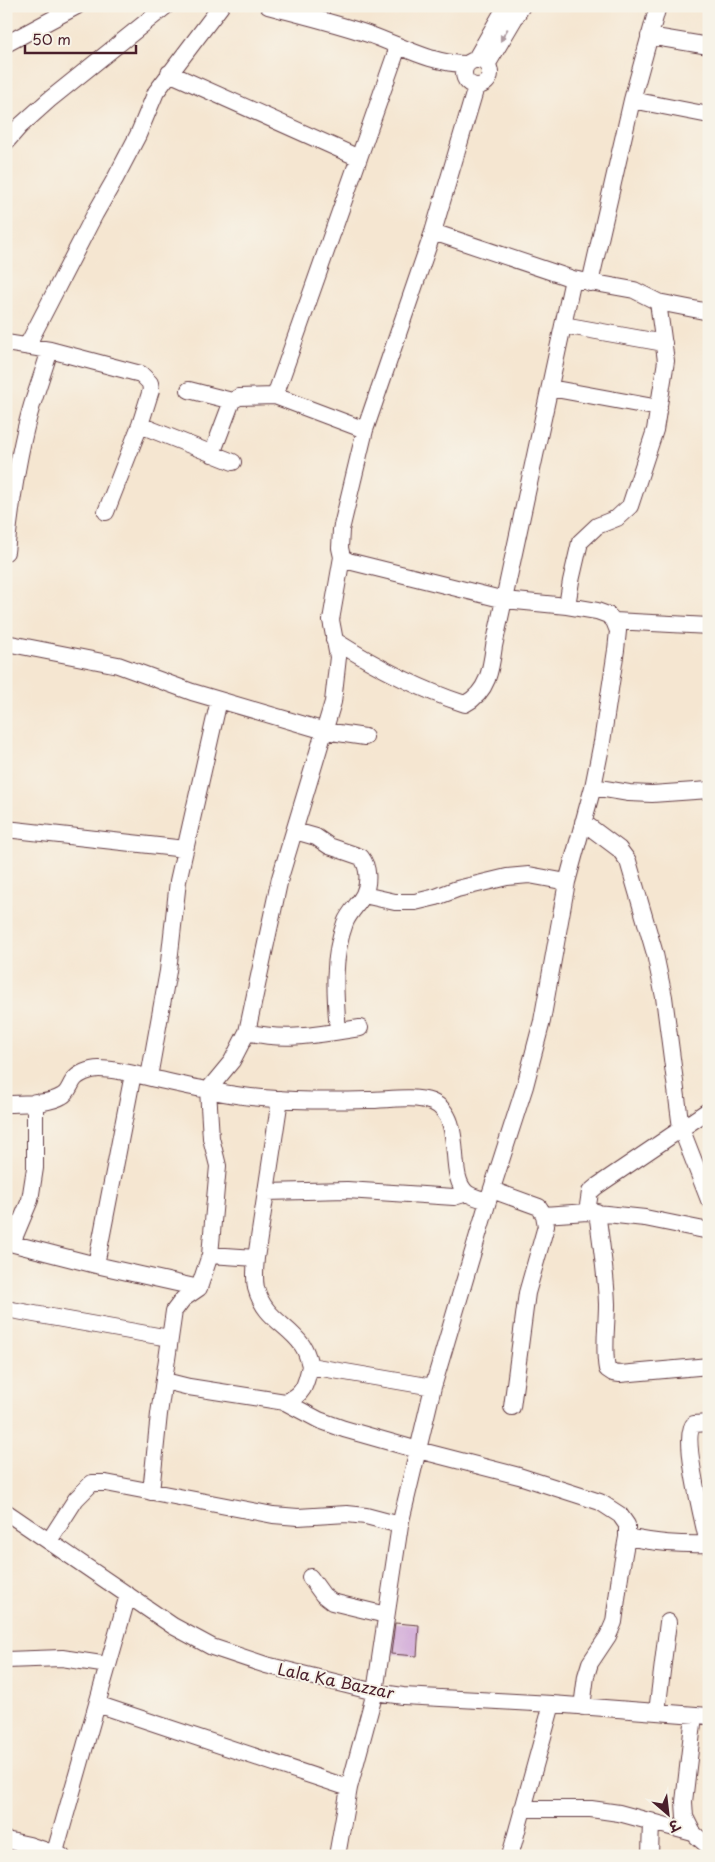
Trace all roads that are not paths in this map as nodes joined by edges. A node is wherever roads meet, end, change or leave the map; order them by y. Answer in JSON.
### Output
{"nodes":[{"id":1,"x":77,"y":6,"type":"edge"},
{"id":2,"x":166,"y":6,"type":"edge"},
{"id":3,"x":221,"y":6,"type":"edge"},
{"id":4,"x":268,"y":6,"type":"edge"},
{"id":5,"x":506,"y":6,"type":"edge"},
{"id":6,"x":522,"y":6,"type":"edge"},
{"id":7,"x":658,"y":6,"type":"edge"},
{"id":8,"x":649,"y":36,"type":"junction"},
{"id":9,"x":6,"y":44,"type":"edge"},
{"id":10,"x":398,"y":46,"type":"junction"},
{"id":11,"x":709,"y":46,"type":"edge"},
{"id":12,"x":476,"y":63,"type":"junction"},
{"id":13,"x":169,"y":73,"type":"junction"},
{"id":14,"x":476,"y":87,"type":"junction"},
{"id":15,"x":632,"y":100,"type":"junction"},
{"id":16,"x":709,"y":115,"type":"edge"},
{"id":17,"x":6,"y":142,"type":"edge"},
{"id":18,"x":359,"y":158,"type":"junction"},
{"id":19,"x":433,"y":232,"type":"junction"},
{"id":20,"x":573,"y":279,"type":"junction"},
{"id":21,"x":590,"y":283,"type":"junction"},
{"id":22,"x":658,"y":302,"type":"junction"},
{"id":23,"x":709,"y":312,"type":"edge"},
{"id":24,"x":563,"y":325,"type":"junction"},
{"id":25,"x":6,"y":343,"type":"edge"},
{"id":26,"x":664,"y":343,"type":"junction"},
{"id":27,"x":28,"y":346,"type":"junction"},
{"id":28,"x":50,"y":350,"type":"junction"},
{"id":29,"x":550,"y":388,"type":"junction"},
{"id":30,"x":189,"y":390,"type":"dead end"},
{"id":31,"x":275,"y":396,"type":"junction"},
{"id":32,"x":232,"y":401,"type":"junction"},
{"id":33,"x":659,"y":408,"type":"junction"},
{"id":34,"x":140,"y":425,"type":"junction"},
{"id":35,"x":364,"y":430,"type":"junction"},
{"id":36,"x":14,"y":450,"type":"edge"},
{"id":37,"x":212,"y":454,"type":"junction"},
{"id":38,"x":233,"y":462,"type":"dead end"},
{"id":39,"x":106,"y":512,"type":"dead end"},
{"id":40,"x":6,"y":552,"type":"edge"},
{"id":41,"x":342,"y":557,"type":"junction"},
{"id":42,"x":505,"y":600,"type":"junction"},
{"id":43,"x":568,"y":606,"type":"junction"},
{"id":44,"x":614,"y":622,"type":"junction"},
{"id":45,"x":709,"y":626,"type":"edge"},
{"id":46,"x":334,"y":640,"type":"junction"},
{"id":47,"x":6,"y":643,"type":"edge"},
{"id":48,"x":219,"y":700,"type":"junction"},
{"id":49,"x":325,"y":731,"type":"junction"},
{"id":50,"x":365,"y":737,"type":"dead end"},
{"id":51,"x":592,"y":788,"type":"junction"},
{"id":52,"x":709,"y":790,"type":"edge"},
{"id":53,"x":583,"y":822,"type":"junction"},
{"id":54,"x":6,"y":829,"type":"edge"},
{"id":55,"x":294,"y":831,"type":"junction"},
{"id":56,"x":185,"y":849,"type":"junction"},
{"id":57,"x":567,"y":882,"type":"junction"},
{"id":58,"x":364,"y":895,"type":"junction"},
{"id":59,"x":360,"y":1028,"type":"dead end"},
{"id":60,"x":338,"y":1031,"type":"junction"},
{"id":61,"x":247,"y":1032,"type":"junction"},
{"id":62,"x":133,"y":1074,"type":"junction"},
{"id":63,"x":149,"y":1077,"type":"junction"},
{"id":64,"x":208,"y":1090,"type":"junction"},
{"id":65,"x":280,"y":1099,"type":"junction"},
{"id":66,"x":34,"y":1102,"type":"junction"},
{"id":67,"x":6,"y":1104,"type":"edge"},
{"id":68,"x":709,"y":1110,"type":"edge"},
{"id":69,"x":681,"y":1128,"type":"junction"},
{"id":70,"x":266,"y":1192,"type":"junction"},
{"id":71,"x":467,"y":1193,"type":"junction"},
{"id":72,"x":490,"y":1195,"type":"junction"},
{"id":73,"x":709,"y":1200,"type":"edge"},
{"id":74,"x":592,"y":1212,"type":"junction"},
{"id":75,"x":544,"y":1215,"type":"junction"},
{"id":76,"x":709,"y":1231,"type":"edge"},
{"id":77,"x":9,"y":1242,"type":"edge"},
{"id":78,"x":210,"y":1255,"type":"junction"},
{"id":79,"x":256,"y":1258,"type":"junction"},
{"id":80,"x":96,"y":1266,"type":"junction"},
{"id":81,"x":199,"y":1288,"type":"junction"},
{"id":82,"x":6,"y":1309,"type":"edge"},
{"id":83,"x":169,"y":1338,"type":"junction"},
{"id":84,"x":310,"y":1366,"type":"junction"},
{"id":85,"x":709,"y":1366,"type":"edge"},
{"id":86,"x":164,"y":1381,"type":"junction"},
{"id":87,"x":433,"y":1387,"type":"junction"},
{"id":88,"x":285,"y":1402,"type":"junction"},
{"id":89,"x":512,"y":1407,"type":"dead end"},
{"id":90,"x":709,"y":1423,"type":"edge"},
{"id":91,"x":418,"y":1450,"type":"junction"},
{"id":92,"x":152,"y":1492,"type":"junction"},
{"id":93,"x":6,"y":1512,"type":"edge"},
{"id":94,"x":400,"y":1525,"type":"junction"},
{"id":95,"x":627,"y":1537,"type":"junction"},
{"id":96,"x":49,"y":1541,"type":"junction"},
{"id":97,"x":708,"y":1544,"type":"edge"},
{"id":98,"x":310,"y":1577,"type":"dead end"},
{"id":99,"x":128,"y":1595,"type":"junction"},
{"id":100,"x":386,"y":1615,"type":"junction"},
{"id":101,"x":668,"y":1622,"type":"dead end"},
{"id":102,"x":6,"y":1660,"type":"edge"},
{"id":103,"x":108,"y":1665,"type":"junction"},
{"id":104,"x":375,"y":1692,"type":"junction"},
{"id":105,"x":97,"y":1704,"type":"junction"},
{"id":106,"x":552,"y":1704,"type":"junction"},
{"id":107,"x":582,"y":1707,"type":"junction"},
{"id":108,"x":656,"y":1712,"type":"junction"},
{"id":109,"x":702,"y":1716,"type":"edge"},
{"id":110,"x":350,"y":1788,"type":"junction"},
{"id":111,"x":522,"y":1809,"type":"junction"},
{"id":112,"x":651,"y":1821,"type":"junction"},
{"id":113,"x":693,"y":1833,"type":"junction"},
{"id":114,"x":6,"y":1840,"type":"edge"},
{"id":115,"x":709,"y":1847,"type":"edge"},
{"id":116,"x":58,"y":1854,"type":"edge"},
{"id":117,"x":337,"y":1856,"type":"edge"},
{"id":118,"x":510,"y":1856,"type":"edge"},
{"id":119,"x":650,"y":1856,"type":"edge"}],
"edges":[{"from":1,"to":9,"type":"street"},
{"from":2,"to":17,"type":"street"},
{"from":3,"to":13,"type":"street"},
{"from":4,"to":10,"type":"street"},
{"from":5,"to":12,"type":"street"},
{"from":6,"to":12,"type":"street","one_way":true},
{"from":7,"to":8,"type":"street"},
{"from":8,"to":11,"type":"street"},
{"from":8,"to":15,"type":"street"},
{"from":10,"to":12,"type":"street"},
{"from":10,"to":18,"type":"street"},
{"from":12,"to":14,"type":"street"},
{"from":12,"to":14,"type":"street"},
{"from":13,"to":18,"type":"street"},
{"from":13,"to":27,"type":"street"},
{"from":14,"to":19,"type":"street"},
{"from":15,"to":16,"type":"street"},
{"from":15,"to":21,"type":"street"},
{"from":18,"to":31,"type":"street"},
{"from":19,"to":20,"type":"street"},
{"from":19,"to":35,"type":"street"},
{"from":20,"to":21,"type":"street"},
{"from":20,"to":24,"type":"street"},
{"from":21,"to":22,"type":"street"},
{"from":22,"to":23,"type":"street"},
{"from":22,"to":26,"type":"street"},
{"from":24,"to":26,"type":"street"},
{"from":24,"to":29,"type":"street"},
{"from":25,"to":27,"type":"street"},
{"from":26,"to":33,"type":"street"},
{"from":27,"to":28,"type":"street"},
{"from":28,"to":34,"type":"street"},
{"from":28,"to":36,"type":"street"},
{"from":29,"to":33,"type":"street"},
{"from":29,"to":42,"type":"street"},
{"from":30,"to":32,"type":"street"},
{"from":31,"to":32,"type":"street"},
{"from":31,"to":35,"type":"street"},
{"from":32,"to":37,"type":"street"},
{"from":33,"to":43,"type":"street"},
{"from":34,"to":37,"type":"street"},
{"from":34,"to":39,"type":"street"},
{"from":35,"to":41,"type":"street"},
{"from":36,"to":40,"type":"street"},
{"from":37,"to":38,"type":"street"},
{"from":41,"to":42,"type":"street"},
{"from":41,"to":46,"type":"street"},
{"from":42,"to":43,"type":"street"},
{"from":42,"to":46,"type":"street"},
{"from":43,"to":44,"type":"street"},
{"from":44,"to":45,"type":"street"},
{"from":44,"to":51,"type":"street"},
{"from":46,"to":49,"type":"street"},
{"from":47,"to":48,"type":"street"},
{"from":48,"to":49,"type":"street"},
{"from":48,"to":56,"type":"street"},
{"from":49,"to":50,"type":"street"},
{"from":49,"to":55,"type":"street"},
{"from":51,"to":52,"type":"street"},
{"from":51,"to":53,"type":"street"},
{"from":53,"to":57,"type":"street"},
{"from":53,"to":69,"type":"street"},
{"from":54,"to":56,"type":"street"},
{"from":55,"to":58,"type":"street"},
{"from":55,"to":61,"type":"street"},
{"from":56,"to":63,"type":"street"},
{"from":57,"to":58,"type":"street"},
{"from":57,"to":72,"type":"street"},
{"from":58,"to":60,"type":"street"},
{"from":59,"to":60,"type":"street"},
{"from":60,"to":61,"type":"street"},
{"from":61,"to":64,"type":"street"},
{"from":62,"to":63,"type":"street"},
{"from":62,"to":66,"type":"street"},
{"from":62,"to":80,"type":"street"},
{"from":63,"to":64,"type":"street"},
{"from":64,"to":65,"type":"street"},
{"from":64,"to":78,"type":"street"},
{"from":65,"to":70,"type":"street"},
{"from":65,"to":71,"type":"street"},
{"from":66,"to":67,"type":"street"},
{"from":66,"to":77,"type":"street"},
{"from":68,"to":69,"type":"street"},
{"from":69,"to":73,"type":"street"},
{"from":69,"to":74,"type":"street"},
{"from":70,"to":71,"type":"street"},
{"from":70,"to":79,"type":"street"},
{"from":71,"to":72,"type":"street"},
{"from":72,"to":75,"type":"street"},
{"from":72,"to":87,"type":"street"},
{"from":74,"to":75,"type":"street"},
{"from":74,"to":76,"type":"street"},
{"from":74,"to":85,"type":"street"},
{"from":75,"to":89,"type":"street"},
{"from":77,"to":80,"type":"street"},
{"from":78,"to":79,"type":"street"},
{"from":78,"to":81,"type":"street"},
{"from":79,"to":84,"type":"street"},
{"from":80,"to":81,"type":"street"},
{"from":81,"to":83,"type":"street"},
{"from":82,"to":83,"type":"street"},
{"from":83,"to":86,"type":"street"},
{"from":84,"to":87,"type":"street"},
{"from":84,"to":88,"type":"street"},
{"from":86,"to":88,"type":"street"},
{"from":86,"to":92,"type":"street"},
{"from":87,"to":91,"type":"street"},
{"from":88,"to":91,"type":"street"},
{"from":90,"to":97,"type":"street"},
{"from":91,"to":94,"type":"street"},
{"from":91,"to":95,"type":"street"},
{"from":92,"to":94,"type":"street"},
{"from":92,"to":96,"type":"street"},
{"from":93,"to":96,"type":"street","name":"Lala Ka Bazzar"},
{"from":94,"to":100,"type":"street"},
{"from":95,"to":97,"type":"street"},
{"from":95,"to":107,"type":"street"},
{"from":96,"to":99,"type":"street","name":"Lala Ka Bazzar"},
{"from":98,"to":100,"type":"street"},
{"from":99,"to":103,"type":"street"},
{"from":99,"to":104,"type":"street","name":"Lala Ka Bazzar"},
{"from":100,"to":104,"type":"street"},
{"from":101,"to":108,"type":"street"},
{"from":102,"to":103,"type":"street"},
{"from":103,"to":105,"type":"street"},
{"from":104,"to":106,"type":"street","name":"Lala Ka Bazzar"},
{"from":104,"to":110,"type":"street"},
{"from":105,"to":110,"type":"street"},
{"from":105,"to":116,"type":"street"},
{"from":106,"to":107,"type":"street","name":"Lala Ka Bazzar"},
{"from":106,"to":111,"type":"street"},
{"from":107,"to":108,"type":"street","name":"Lala Ka Bazzar"},
{"from":108,"to":109,"type":"street","name":"Lala Ka Bazzar"},
{"from":109,"to":113,"type":"street"},
{"from":110,"to":117,"type":"street"},
{"from":111,"to":112,"type":"street"},
{"from":111,"to":118,"type":"street"},
{"from":112,"to":113,"type":"street"},
{"from":112,"to":119,"type":"street"},
{"from":113,"to":115,"type":"street"},
{"from":114,"to":116,"type":"street"}]}
